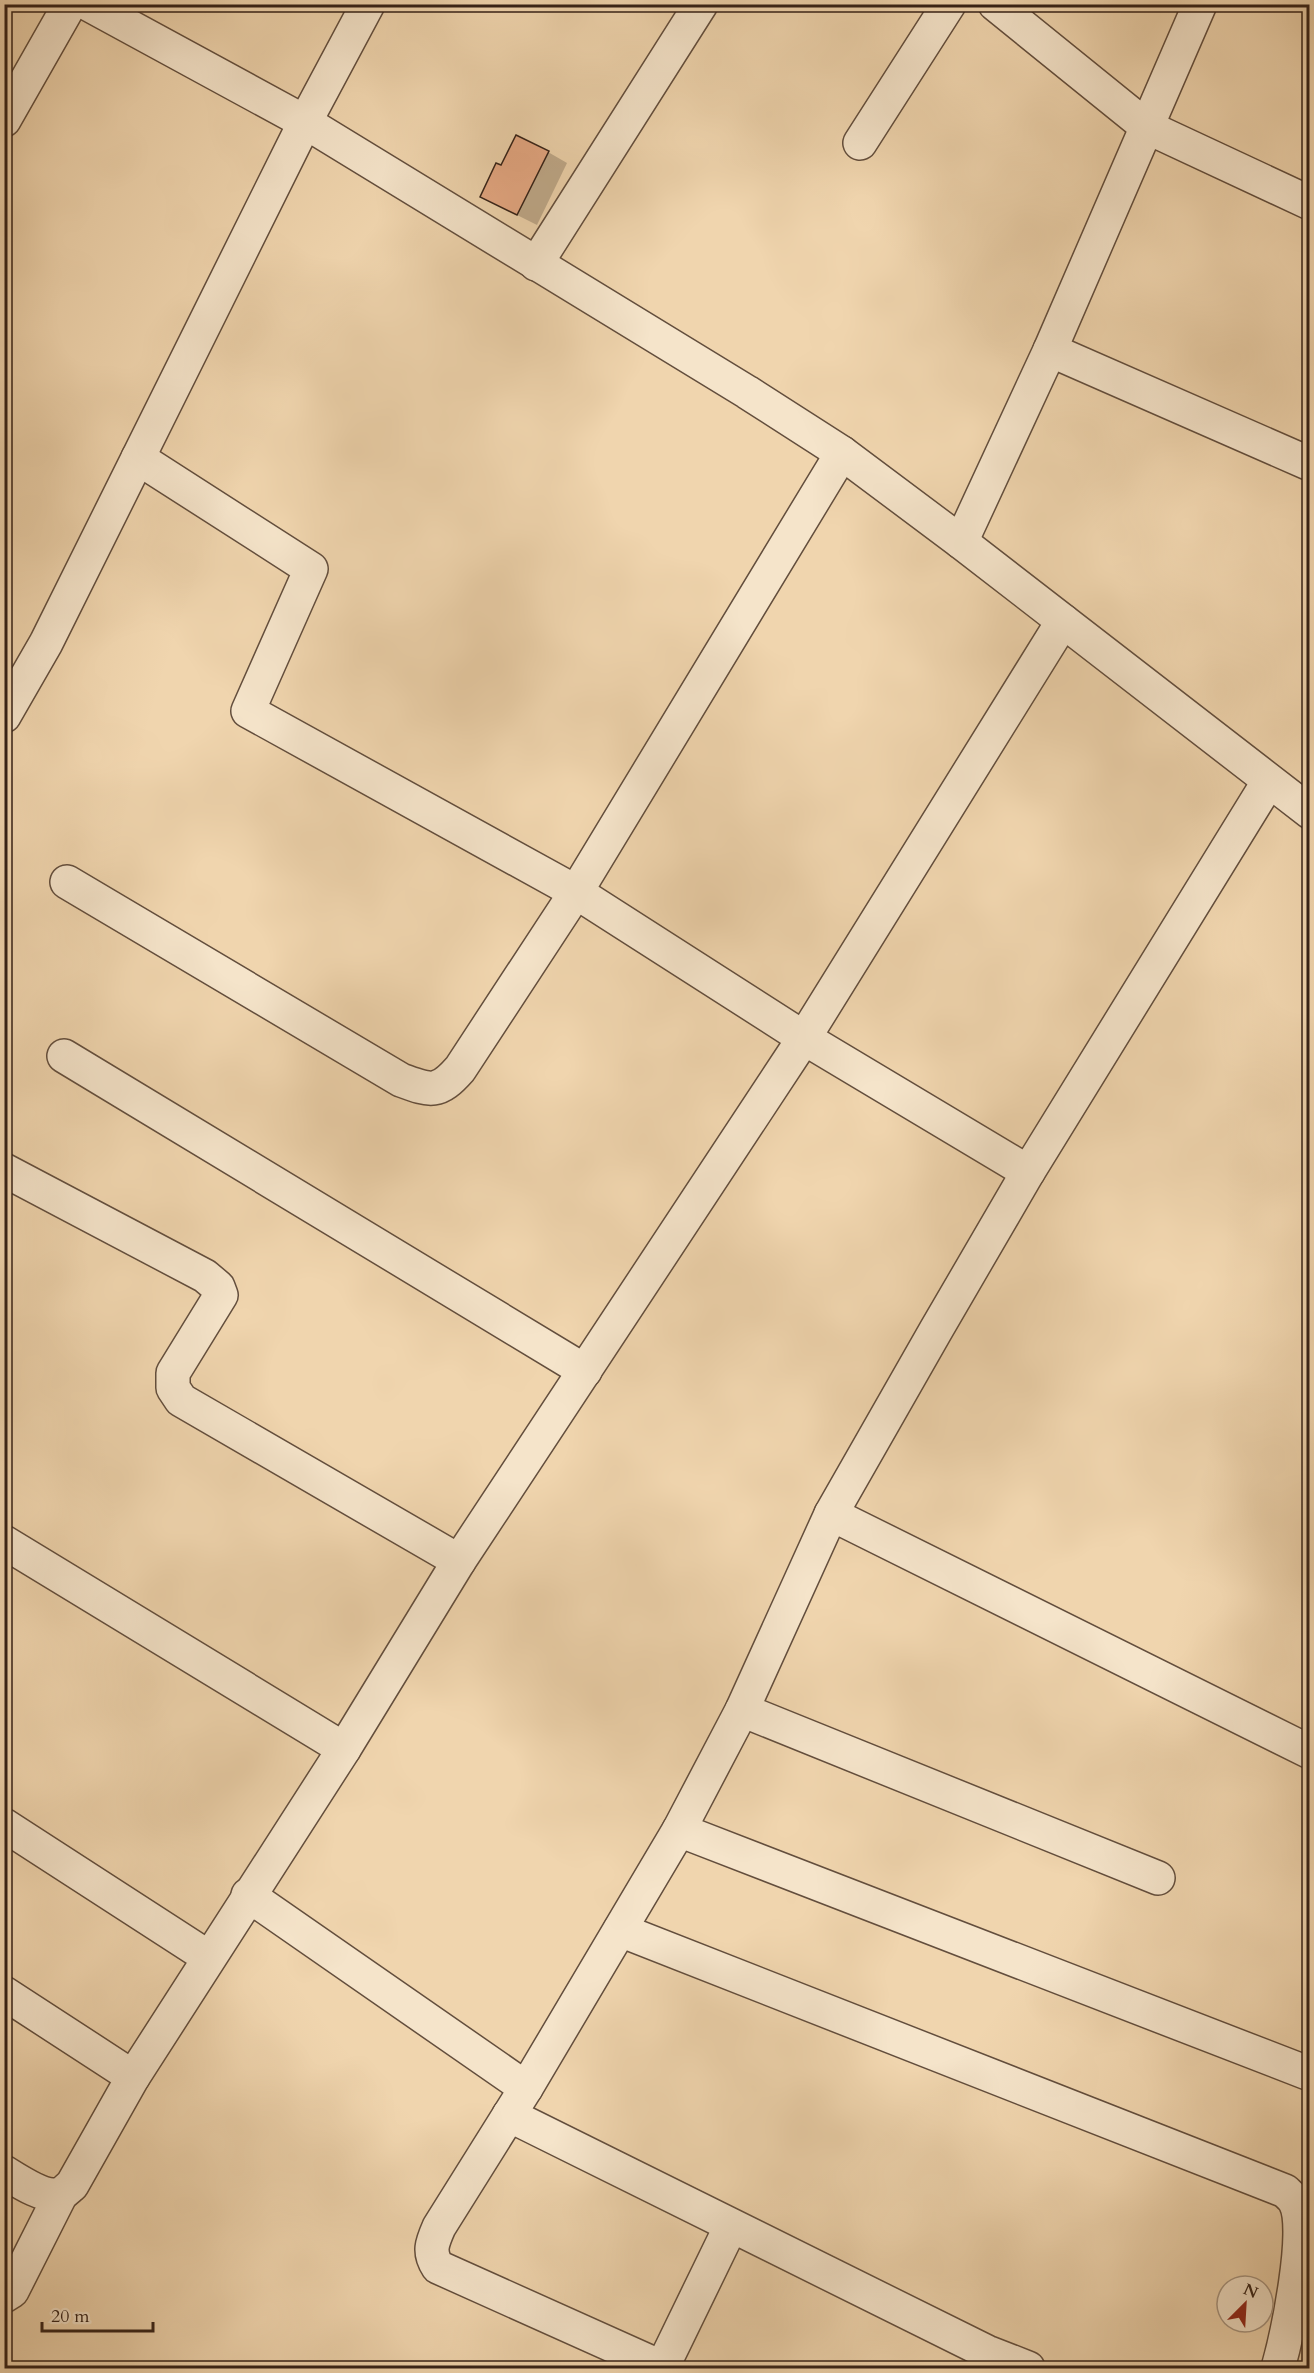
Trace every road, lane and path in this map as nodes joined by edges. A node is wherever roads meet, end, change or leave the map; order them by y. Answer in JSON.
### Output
{"nodes":[{"id":1,"x":70,"y":4,"type":"edge"},
{"id":2,"x":88,"y":4,"type":"edge"},
{"id":3,"x":368,"y":4,"type":"edge"},
{"id":4,"x":701,"y":4,"type":"edge"},
{"id":5,"x":950,"y":4,"type":"edge"},
{"id":6,"x":995,"y":4,"type":"edge"},
{"id":7,"x":1200,"y":4,"type":"edge"},
{"id":8,"x":4,"y":120,"type":"edge"},
{"id":9,"x":305,"y":122,"type":"junction"},
{"id":10,"x":1147,"y":127,"type":"junction"},
{"id":11,"x":860,"y":143,"type":"dead end"},
{"id":12,"x":1310,"y":203,"type":"edge"},
{"id":13,"x":537,"y":264,"type":"junction"},
{"id":14,"x":1050,"y":350,"type":"junction"},
{"id":15,"x":842,"y":453,"type":"junction"},
{"id":16,"x":138,"y":458,"type":"junction"},
{"id":17,"x":1310,"y":464,"type":"edge"},
{"id":18,"x":961,"y":542,"type":"junction"},
{"id":19,"x":1062,"y":621,"type":"junction"},
{"id":20,"x":4,"y":716,"type":"edge"},
{"id":21,"x":1269,"y":781,"type":"junction"},
{"id":22,"x":1310,"y":812,"type":"edge"},
{"id":23,"x":67,"y":882,"type":"dead end"},
{"id":24,"x":576,"y":892,"type":"junction"},
{"id":25,"x":804,"y":1038,"type":"junction"},
{"id":26,"x":64,"y":1056,"type":"dead end"},
{"id":27,"x":4,"y":1170,"type":"edge"},
{"id":28,"x":1028,"y":1172,"type":"junction"},
{"id":29,"x":585,"y":1371,"type":"junction"},
{"id":30,"x":831,"y":1514,"type":"junction"},
{"id":31,"x":4,"y":1542,"type":"edge"},
{"id":32,"x":459,"y":1561,"type":"junction"},
{"id":33,"x":742,"y":1710,"type":"junction"},
{"id":34,"x":344,"y":1749,"type":"junction"},
{"id":35,"x":1310,"y":1752,"type":"edge"},
{"id":36,"x":4,"y":1824,"type":"edge"},
{"id":37,"x":680,"y":1830,"type":"junction"},
{"id":38,"x":1158,"y":1878,"type":"dead end"},
{"id":39,"x":248,"y":1895,"type":"junction"},
{"id":40,"x":620,"y":1930,"type":"junction"},
{"id":41,"x":208,"y":1957,"type":"junction"},
{"id":42,"x":4,"y":1993,"type":"edge"},
{"id":43,"x":1310,"y":2074,"type":"edge"},
{"id":44,"x":133,"y":2077,"type":"junction"},
{"id":45,"x":517,"y":2102,"type":"junction"},
{"id":46,"x":4,"y":2172,"type":"edge"},
{"id":47,"x":61,"y":2194,"type":"junction"},
{"id":48,"x":731,"y":2226,"type":"junction"},
{"id":49,"x":1304,"y":2256,"type":"edge"},
{"id":50,"x":4,"y":2296,"type":"edge"},
{"id":51,"x":983,"y":2360,"type":"edge"},
{"id":52,"x":662,"y":2368,"type":"edge"},
{"id":53,"x":1028,"y":2368,"type":"edge"},
{"id":54,"x":1278,"y":2368,"type":"edge"}],
"edges":[{"from":1,"to":8,"type":"street"},
{"from":2,"to":9,"type":"street"},
{"from":3,"to":9,"type":"street"},
{"from":4,"to":13,"type":"street"},
{"from":5,"to":11,"type":"street"},
{"from":6,"to":10,"type":"street"},
{"from":7,"to":10,"type":"street"},
{"from":9,"to":13,"type":"street"},
{"from":9,"to":16,"type":"street"},
{"from":10,"to":12,"type":"street"},
{"from":10,"to":14,"type":"street"},
{"from":13,"to":15,"type":"street"},
{"from":14,"to":17,"type":"street"},
{"from":14,"to":18,"type":"street"},
{"from":15,"to":18,"type":"street"},
{"from":15,"to":24,"type":"street"},
{"from":16,"to":20,"type":"street"},
{"from":16,"to":24,"type":"street"},
{"from":18,"to":19,"type":"street"},
{"from":19,"to":21,"type":"street"},
{"from":19,"to":25,"type":"street"},
{"from":21,"to":22,"type":"street"},
{"from":21,"to":28,"type":"street"},
{"from":23,"to":24,"type":"street"},
{"from":24,"to":25,"type":"street"},
{"from":25,"to":28,"type":"street"},
{"from":25,"to":29,"type":"street"},
{"from":26,"to":29,"type":"street"},
{"from":27,"to":32,"type":"street"},
{"from":28,"to":30,"type":"street"},
{"from":29,"to":32,"type":"street"},
{"from":30,"to":33,"type":"street"},
{"from":30,"to":35,"type":"street"},
{"from":31,"to":34,"type":"street"},
{"from":32,"to":34,"type":"street"},
{"from":33,"to":37,"type":"street"},
{"from":33,"to":38,"type":"street"},
{"from":34,"to":39,"type":"street"},
{"from":36,"to":41,"type":"street"},
{"from":37,"to":40,"type":"street"},
{"from":37,"to":43,"type":"street"},
{"from":39,"to":41,"type":"street"},
{"from":39,"to":45,"type":"street"},
{"from":40,"to":45,"type":"street"},
{"from":40,"to":49,"type":"street"},
{"from":41,"to":44,"type":"street"},
{"from":42,"to":44,"type":"street"},
{"from":44,"to":47,"type":"street"},
{"from":45,"to":48,"type":"street"},
{"from":45,"to":52,"type":"street"},
{"from":46,"to":47,"type":"street"},
{"from":47,"to":50,"type":"street"},
{"from":48,"to":51,"type":"street"},
{"from":48,"to":52,"type":"street"},
{"from":49,"to":54,"type":"street"},
{"from":51,"to":53,"type":"street"}]}
